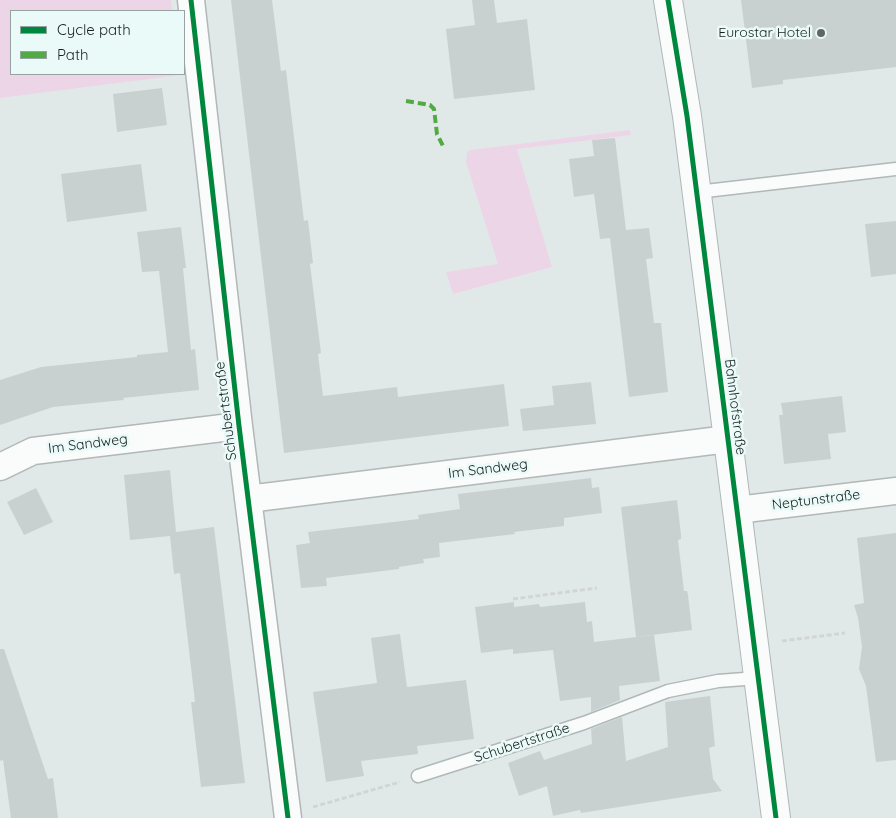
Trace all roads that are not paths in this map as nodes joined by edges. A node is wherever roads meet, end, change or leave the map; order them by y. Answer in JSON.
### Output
{"nodes":[{"id":1,"x":191,"y":0,"type":"edge"},
{"id":2,"x":668,"y":0,"type":"edge"},
{"id":3,"x":896,"y":169,"type":"edge"},
{"id":4,"x":696,"y":192,"type":"junction"},
{"id":5,"x":239,"y":426,"type":"junction"},
{"id":6,"x":728,"y":439,"type":"junction"},
{"id":7,"x":0,"y":468,"type":"edge"},
{"id":8,"x":896,"y":491,"type":"edge"},
{"id":9,"x":248,"y":499,"type":"junction"},
{"id":10,"x":737,"y":510,"type":"junction"},
{"id":11,"x":758,"y":678,"type":"junction"},
{"id":12,"x":418,"y":776,"type":"road end"},
{"id":13,"x":288,"y":816,"type":"edge"},
{"id":14,"x":776,"y":818,"type":"edge"}],
"edges":[{"from":1,"to":5,"type":"street","name":"Schubertstraße"},
{"from":2,"to":4,"type":"main road","name":"Bahnhofstraße"},
{"from":3,"to":4,"type":"lane"},
{"from":4,"to":6,"type":"main road","name":"Bahnhofstraße"},
{"from":5,"to":7,"type":"street","name":"Im Sandweg"},
{"from":5,"to":9,"type":"street","name":"Schubertstraße"},
{"from":6,"to":9,"type":"street","name":"Im Sandweg"},
{"from":6,"to":10,"type":"main road","name":"Bahnhofstraße"},
{"from":8,"to":10,"type":"street","name":"Neptunstraße"},
{"from":9,"to":13,"type":"street","name":"Schubertstraße"},
{"from":10,"to":11,"type":"main road","name":"Bahnhofstraße"},
{"from":11,"to":12,"type":"lane","name":"Schubertstraße"},
{"from":11,"to":14,"type":"main road","name":"Bahnhofstraße"}]}
